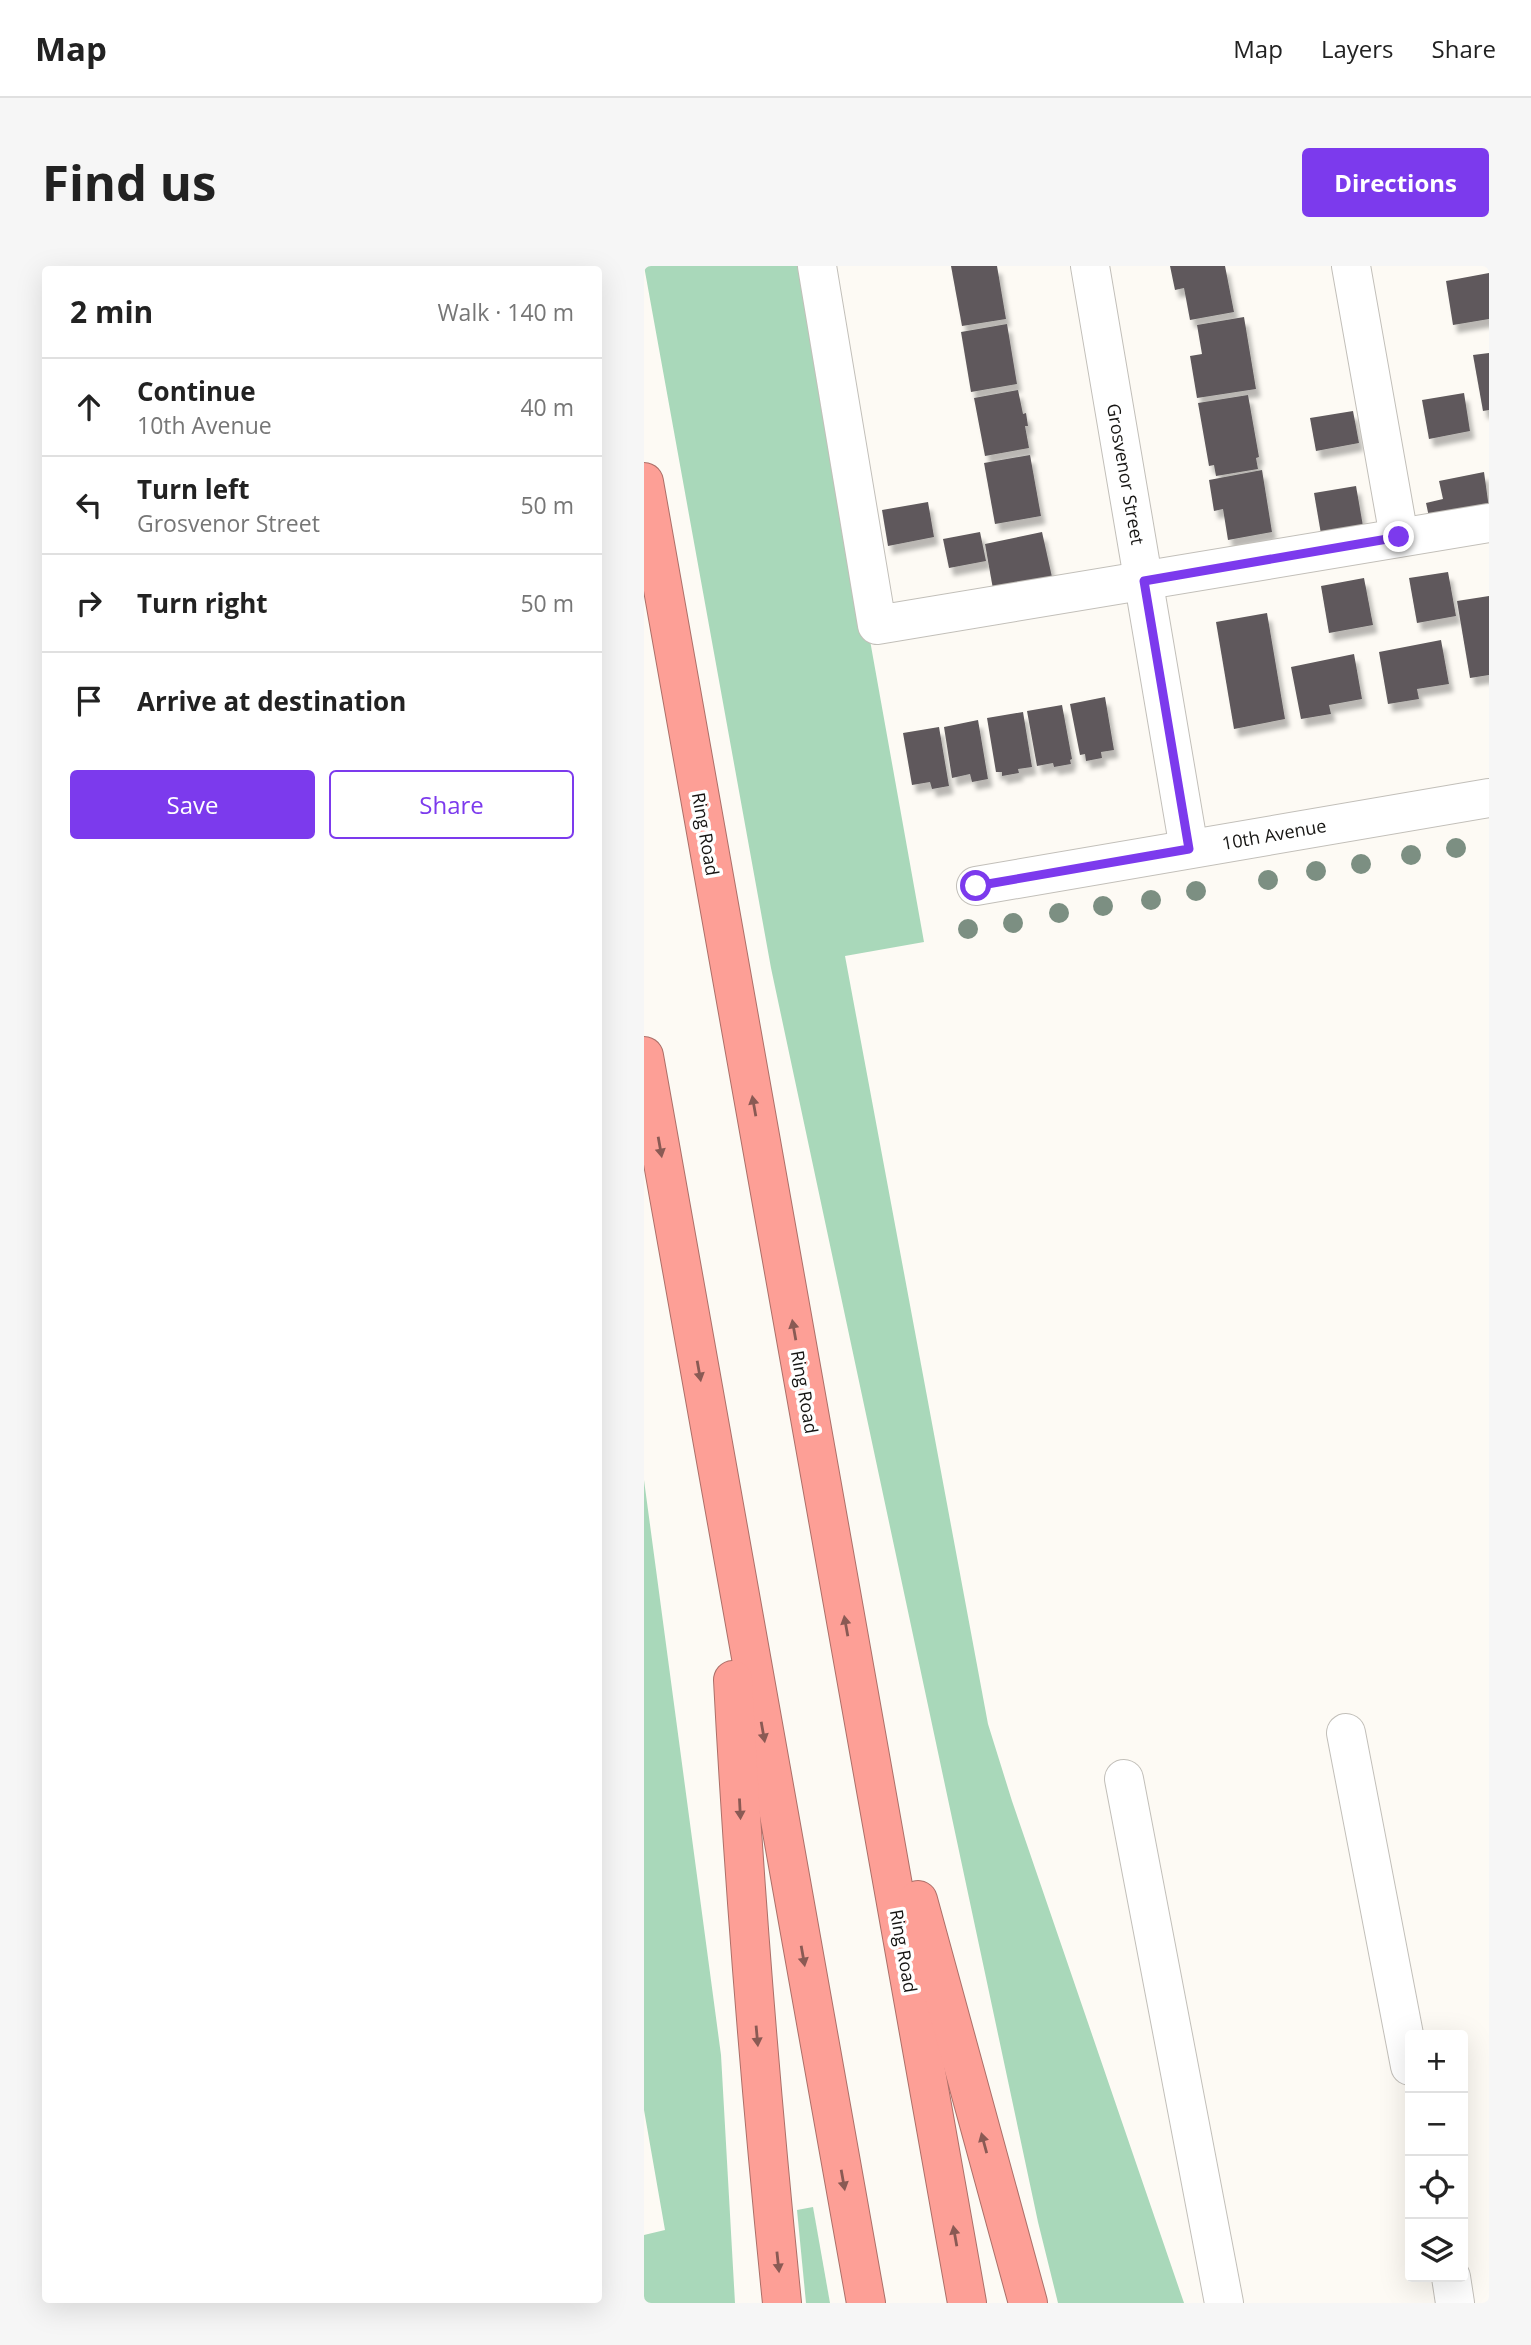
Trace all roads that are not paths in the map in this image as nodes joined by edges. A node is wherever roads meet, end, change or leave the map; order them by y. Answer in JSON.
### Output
{"nodes":[{"id":1,"x":817,"y":266,"type":"edge"},
{"id":2,"x":1090,"y":266,"type":"edge"},
{"id":3,"x":1351,"y":266,"type":"edge"},
{"id":4,"x":644,"y":482,"type":"edge"},
{"id":5,"x":1489,"y":523,"type":"edge"},
{"id":6,"x":1399,"y":537,"type":"junction"},
{"id":7,"x":1144,"y":581,"type":"junction"},
{"id":8,"x":1489,"y":798,"type":"edge"},
{"id":9,"x":1189,"y":849,"type":"junction"},
{"id":10,"x":976,"y":886,"type":"dead end"},
{"id":11,"x":644,"y":1056,"type":"edge"},
{"id":12,"x":725,"y":1520,"type":"junction"},
{"id":13,"x":853,"y":1663,"type":"junction"},
{"id":14,"x":1346,"y":1733,"type":"dead end"},
{"id":15,"x":1124,"y":1779,"type":"dead end"},
{"id":16,"x":1405,"y":2040,"type":"edge"},
{"id":17,"x":1452,"y":2282,"type":"edge"},
{"id":18,"x":782,"y":2303,"type":"edge"},
{"id":19,"x":866,"y":2303,"type":"edge"},
{"id":20,"x":967,"y":2303,"type":"edge"},
{"id":21,"x":1028,"y":2303,"type":"edge"},
{"id":22,"x":1224,"y":2303,"type":"edge"},
{"id":23,"x":1455,"y":2303,"type":"edge"}],
"edges":[{"from":1,"to":7,"type":"street"},
{"from":2,"to":7,"type":"street","name":"Grosvenor Street"},
{"from":3,"to":6,"type":"street"},
{"from":13,"to":4,"type":"highway","name":"Ring Road","one_way":true},
{"from":5,"to":6,"type":"street"},
{"from":6,"to":7,"type":"street"},
{"from":7,"to":9,"type":"street","name":"Grosvenor Street"},
{"from":8,"to":9,"type":"street","name":"10th Avenue"},
{"from":9,"to":10,"type":"street","name":"10th Avenue"},
{"from":11,"to":12,"type":"highway","one_way":true},
{"from":12,"to":18,"type":"highway","one_way":true},
{"from":12,"to":19,"type":"highway","one_way":true},
{"from":20,"to":13,"type":"highway","name":"Ring Road","one_way":true},
{"from":21,"to":13,"type":"highway","one_way":true},
{"from":14,"to":16,"type":"street"},
{"from":15,"to":22,"type":"street"},
{"from":17,"to":23,"type":"street"}]}
